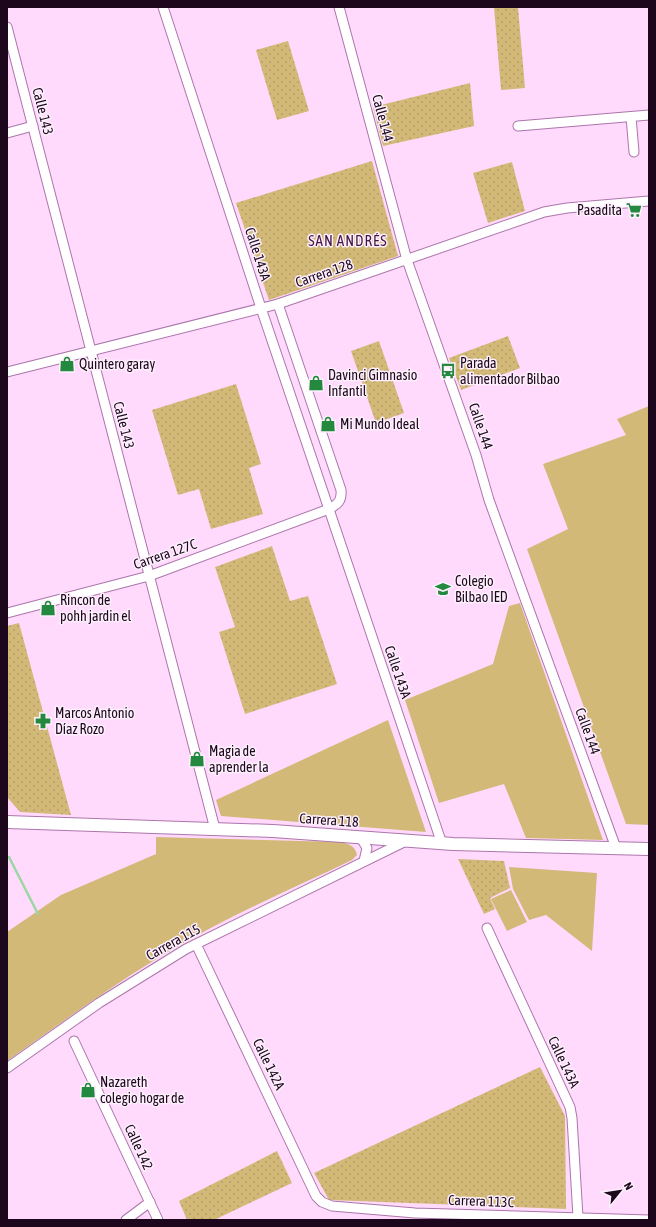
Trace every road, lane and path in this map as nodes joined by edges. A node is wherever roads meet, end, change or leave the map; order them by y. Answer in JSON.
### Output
{"nodes":[{"id":1,"x":163,"y":7,"type":"edge"},
{"id":2,"x":339,"y":7,"type":"edge"},
{"id":3,"x":7,"y":27,"type":"edge"},
{"id":4,"x":649,"y":115,"type":"edge"},
{"id":5,"x":631,"y":117,"type":"junction"},
{"id":6,"x":33,"y":126,"type":"junction"},
{"id":7,"x":518,"y":126,"type":"dead end"},
{"id":8,"x":7,"y":133,"type":"edge"},
{"id":9,"x":634,"y":152,"type":"dead end"},
{"id":10,"x":649,"y":201,"type":"edge"},
{"id":11,"x":407,"y":260,"type":"junction"},
{"id":12,"x":278,"y":304,"type":"junction"},
{"id":13,"x":261,"y":308,"type":"junction"},
{"id":14,"x":91,"y":351,"type":"junction"},
{"id":15,"x":7,"y":372,"type":"edge"},
{"id":16,"x":329,"y":509,"type":"junction"},
{"id":17,"x":149,"y":576,"type":"junction"},
{"id":18,"x":7,"y":613,"type":"edge"},
{"id":19,"x":9,"y":819,"type":"edge"},
{"id":20,"x":215,"y":829,"type":"junction"},
{"id":21,"x":361,"y":838,"type":"junction"},
{"id":22,"x":406,"y":841,"type":"junction"},
{"id":23,"x":442,"y":844,"type":"junction"},
{"id":24,"x":616,"y":848,"type":"junction"},
{"id":25,"x":649,"y":849,"type":"edge"},
{"id":26,"x":364,"y":861,"type":"junction"},
{"id":27,"x":487,"y":928,"type":"dead end"},
{"id":28,"x":196,"y":944,"type":"junction"},
{"id":29,"x":74,"y":1041,"type":"dead end"},
{"id":30,"x":7,"y":1068,"type":"edge"},
{"id":31,"x":316,"y":1196,"type":"joint"},
{"id":32,"x":150,"y":1202,"type":"junction"},
{"id":33,"x":578,"y":1217,"type":"junction"},
{"id":34,"x":492,"y":1218,"type":"edge"},
{"id":35,"x":126,"y":1220,"type":"edge"},
{"id":36,"x":158,"y":1220,"type":"edge"},
{"id":37,"x":649,"y":1220,"type":"edge"}],
"edges":[{"from":1,"to":13,"type":"street","name":"Calle 143A"},
{"from":2,"to":11,"type":"street","name":"Calle 144"},
{"from":3,"to":6,"type":"street","name":"Calle 143"},
{"from":4,"to":5,"type":"street"},
{"from":5,"to":7,"type":"street"},
{"from":5,"to":9,"type":"street"},
{"from":6,"to":8,"type":"street"},
{"from":6,"to":14,"type":"street","name":"Calle 143"},
{"from":10,"to":11,"type":"street","name":"Carrera 128"},
{"from":11,"to":12,"type":"street","name":"Carrera 128"},
{"from":11,"to":24,"type":"street","name":"Calle 144"},
{"from":12,"to":13,"type":"street","name":"Carrera 128"},
{"from":12,"to":16,"type":"street"},
{"from":13,"to":14,"type":"street","name":"Carrera 128"},
{"from":13,"to":16,"type":"street","name":"Calle 143A"},
{"from":14,"to":15,"type":"street","name":"Carrera 128"},
{"from":14,"to":17,"type":"street","name":"Calle 143"},
{"from":16,"to":17,"type":"street","name":"Carrera 127C"},
{"from":16,"to":23,"type":"street","name":"Calle 143A"},
{"from":17,"to":18,"type":"street","name":"Carrera 127C"},
{"from":17,"to":20,"type":"street","name":"Calle 143"},
{"from":19,"to":20,"type":"main road","name":"Carrera 118"},
{"from":20,"to":21,"type":"main road","name":"Carrera 118"},
{"from":21,"to":22,"type":"main road","name":"Carrera 118"},
{"from":21,"to":26,"type":"street"},
{"from":22,"to":23,"type":"main road","name":"Carrera 118"},
{"from":22,"to":26,"type":"street","name":"Carrera 115"},
{"from":23,"to":24,"type":"main road","name":"Carrera 118"},
{"from":24,"to":25,"type":"main road","name":"Carrera 118"},
{"from":26,"to":28,"type":"street","name":"Carrera 115"},
{"from":27,"to":33,"type":"street","name":"Calle 143A"},
{"from":28,"to":30,"type":"street","name":"Carrera 115"},
{"from":28,"to":31,"type":"street","name":"Calle 142A"},
{"from":29,"to":32,"type":"street","name":"Calle 142"},
{"from":31,"to":34,"type":"street","name":"Carrera 113C"},
{"from":32,"to":35,"type":"street"},
{"from":32,"to":36,"type":"street","name":"Calle 142"},
{"from":33,"to":34,"type":"street","name":"Carrera 113C"},
{"from":33,"to":37,"type":"street","name":"Carrera 113C"}]}
